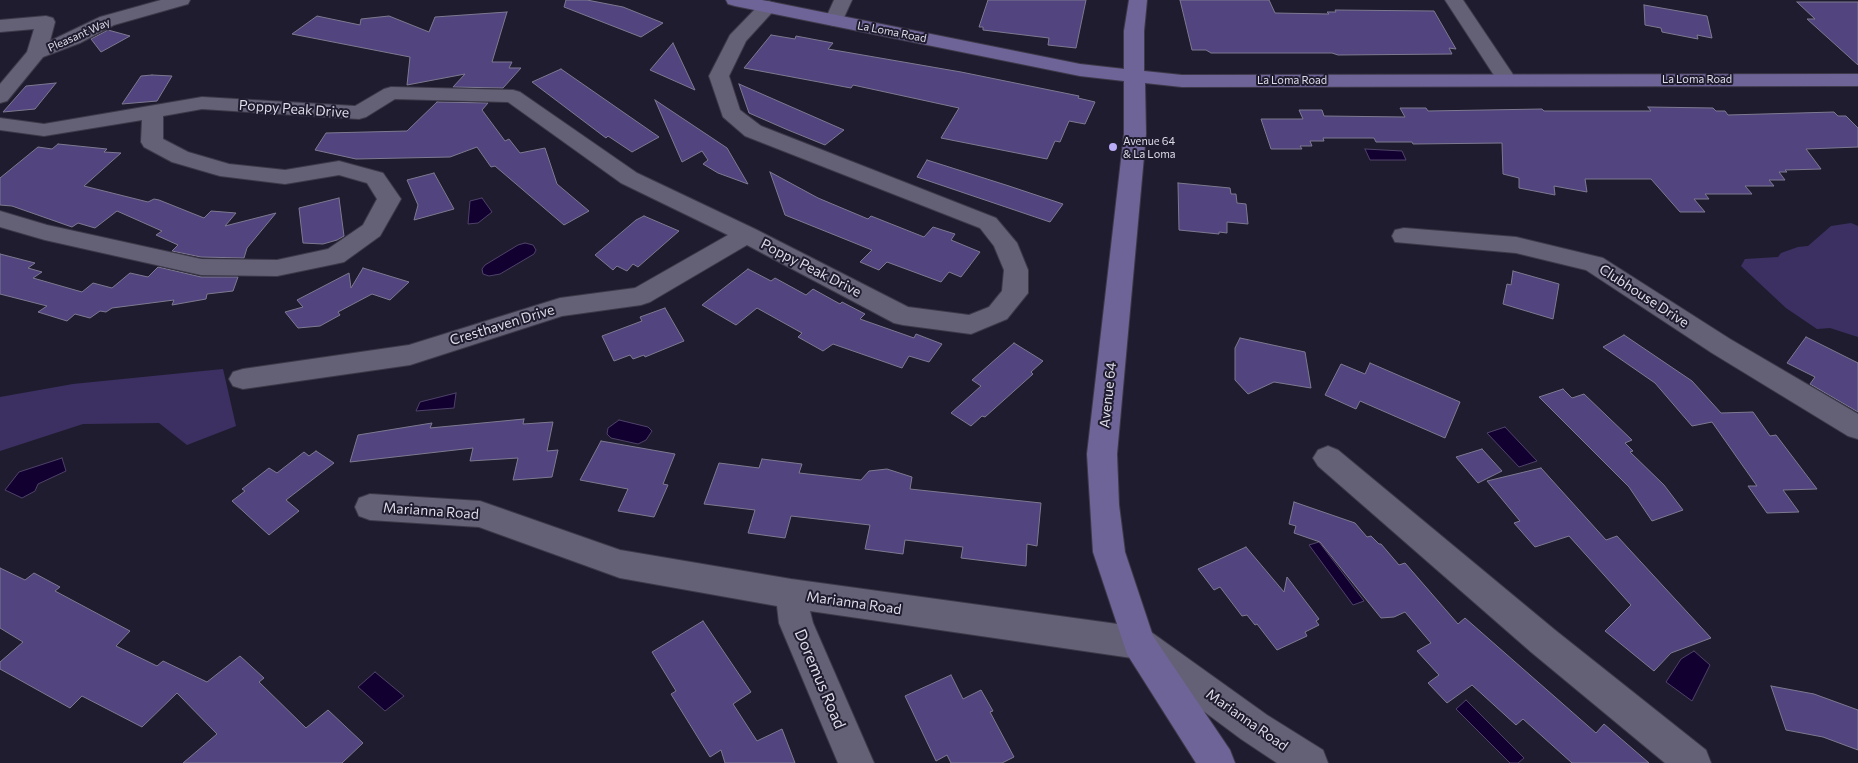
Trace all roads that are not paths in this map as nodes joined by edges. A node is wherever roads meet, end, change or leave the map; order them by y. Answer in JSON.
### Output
{"nodes":[{"id":1,"x":181,"y":0,"type":"edge"},
{"id":2,"x":734,"y":0,"type":"edge"},
{"id":3,"x":843,"y":0,"type":"edge"},
{"id":4,"x":1138,"y":0,"type":"edge"},
{"id":5,"x":1454,"y":0,"type":"edge"},
{"id":6,"x":768,"y":7,"type":"junction"},
{"id":7,"x":0,"y":12,"type":"edge"},
{"id":8,"x":834,"y":20,"type":"junction"},
{"id":9,"x":46,"y":22,"type":"junction"},
{"id":10,"x":0,"y":26,"type":"edge"},
{"id":11,"x":36,"y":53,"type":"junction"},
{"id":12,"x":1136,"y":77,"type":"junction"},
{"id":13,"x":1506,"y":79,"type":"junction"},
{"id":14,"x":1858,"y":80,"type":"edge"},
{"id":15,"x":0,"y":97,"type":"edge"},
{"id":16,"x":152,"y":113,"type":"junction"},
{"id":17,"x":0,"y":124,"type":"edge"},
{"id":18,"x":0,"y":219,"type":"edge"},
{"id":19,"x":747,"y":235,"type":"junction"},
{"id":20,"x":1404,"y":236,"type":"dead end"},
{"id":21,"x":243,"y":380,"type":"dead end"},
{"id":22,"x":1858,"y":428,"type":"edge"},
{"id":23,"x":1328,"y":458,"type":"dead end"},
{"id":24,"x":370,"y":507,"type":"dead end"},
{"id":25,"x":791,"y":594,"type":"junction"},
{"id":26,"x":1139,"y":643,"type":"junction"},
{"id":27,"x":856,"y":763,"type":"edge"},
{"id":28,"x":1217,"y":763,"type":"edge"},
{"id":29,"x":1310,"y":763,"type":"edge"},
{"id":30,"x":1693,"y":763,"type":"edge"}],
"edges":[{"from":1,"to":11,"type":"street","name":"Pleasant Way"},
{"from":2,"to":6,"type":"street","name":"La Loma Road"},
{"from":3,"to":8,"type":"street"},
{"from":4,"to":12,"type":"street","name":"Avenue 64"},
{"from":5,"to":13,"type":"street"},
{"from":6,"to":8,"type":"street","name":"La Loma Road"},
{"from":6,"to":19,"type":"street","name":"Poppy Peak Drive"},
{"from":7,"to":9,"type":"street"},
{"from":8,"to":12,"type":"street","name":"La Loma Road"},
{"from":9,"to":10,"type":"street"},
{"from":9,"to":11,"type":"street"},
{"from":11,"to":15,"type":"street"},
{"from":12,"to":13,"type":"street","name":"La Loma Road"},
{"from":12,"to":26,"type":"street","name":"Avenue 64"},
{"from":13,"to":14,"type":"street","name":"La Loma Road"},
{"from":16,"to":17,"type":"street","name":"Poppy Peak Drive"},
{"from":16,"to":18,"type":"street"},
{"from":16,"to":19,"type":"street","name":"Poppy Peak Drive"},
{"from":19,"to":21,"type":"street","name":"Cresthaven Drive"},
{"from":20,"to":22,"type":"street","name":"Clubhouse Drive"},
{"from":23,"to":30,"type":"street"},
{"from":24,"to":25,"type":"street","name":"Marianna Road"},
{"from":25,"to":26,"type":"street","name":"Marianna Road"},
{"from":25,"to":27,"type":"street","name":"Doremus Road"},
{"from":26,"to":28,"type":"street","name":"Avenue 64"},
{"from":26,"to":29,"type":"street","name":"Marianna Road"}]}
